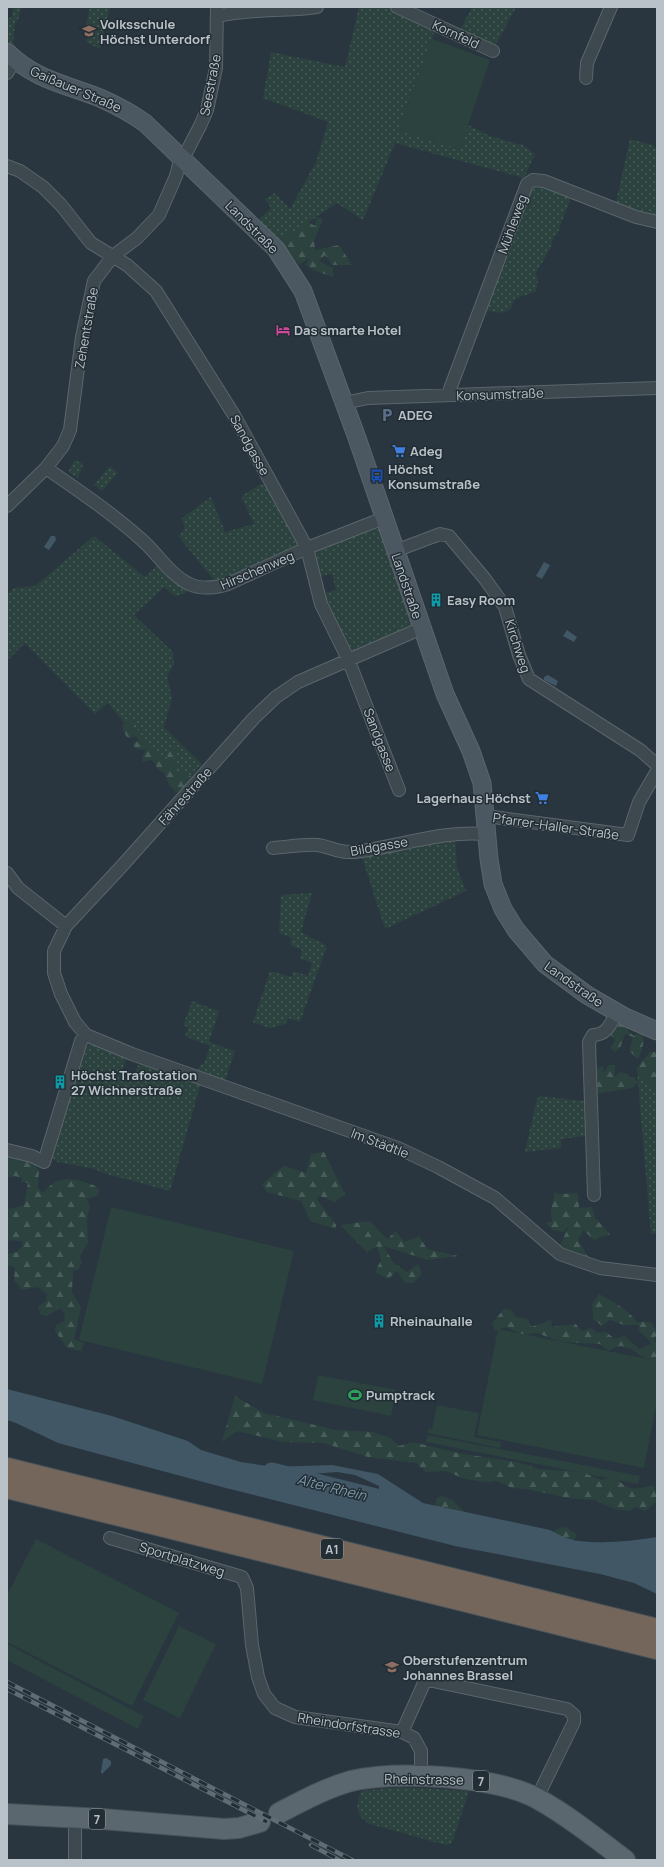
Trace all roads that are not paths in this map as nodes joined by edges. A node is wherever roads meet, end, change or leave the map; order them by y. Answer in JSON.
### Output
{"nodes":[{"id":1,"x":317,"y":7,"type":"edge"},
{"id":2,"x":397,"y":7,"type":"edge"},
{"id":3,"x":611,"y":7,"type":"edge"},
{"id":4,"x":217,"y":12,"type":"edge"},
{"id":5,"x":492,"y":51,"type":"dead end"},
{"id":6,"x":10,"y":62,"type":"edge"},
{"id":7,"x":586,"y":78,"type":"dead end"},
{"id":8,"x":181,"y":157,"type":"junction"},
{"id":9,"x":7,"y":166,"type":"edge"},
{"id":10,"x":657,"y":222,"type":"edge"},
{"id":11,"x":113,"y":256,"type":"junction"},
{"id":12,"x":657,"y":388,"type":"edge"},
{"id":13,"x":450,"y":395,"type":"junction"},
{"id":14,"x":344,"y":403,"type":"junction"},
{"id":15,"x":46,"y":468,"type":"junction"},
{"id":16,"x":7,"y":506,"type":"edge"},
{"id":17,"x":384,"y":518,"type":"junction"},
{"id":18,"x":307,"y":548,"type":"junction"},
{"id":19,"x":395,"y":551,"type":"junction"},
{"id":20,"x":422,"y":628,"type":"junction"},
{"id":21,"x":348,"y":660,"type":"junction"},
{"id":22,"x":657,"y":765,"type":"edge"},
{"id":23,"x":657,"y":771,"type":"edge"},
{"id":24,"x":399,"y":790,"type":"dead end"},
{"id":25,"x":486,"y":816,"type":"junction"},
{"id":26,"x":486,"y":834,"type":"junction"},
{"id":27,"x":273,"y":848,"type":"dead end"},
{"id":28,"x":7,"y":873,"type":"edge"},
{"id":29,"x":66,"y":926,"type":"junction"},
{"id":30,"x":617,"y":1012,"type":"junction"},
{"id":31,"x":657,"y":1031,"type":"edge"},
{"id":32,"x":86,"y":1035,"type":"junction"},
{"id":33,"x":7,"y":1150,"type":"edge"},
{"id":34,"x":594,"y":1195,"type":"dead end"},
{"id":35,"x":657,"y":1275,"type":"edge"},
{"id":36,"x":7,"y":1469,"type":"edge"},
{"id":37,"x":7,"y":1487,"type":"edge"},
{"id":38,"x":110,"y":1538,"type":"dead end"},
{"id":39,"x":247,"y":1588,"type":"joint"},
{"id":40,"x":657,"y":1630,"type":"edge"},
{"id":41,"x":657,"y":1648,"type":"edge"},
{"id":42,"x":402,"y":1732,"type":"junction"},
{"id":43,"x":421,"y":1777,"type":"junction"},
{"id":44,"x":537,"y":1798,"type":"junction"},
{"id":45,"x":279,"y":1813,"type":"dead end"},
{"id":46,"x":7,"y":1814,"type":"edge"},
{"id":47,"x":75,"y":1818,"type":"junction"},
{"id":48,"x":260,"y":1822,"type":"dead end"},
{"id":49,"x":75,"y":1860,"type":"edge"},
{"id":50,"x":625,"y":1860,"type":"edge"}],
"edges":[{"from":1,"to":4,"type":"street"},
{"from":2,"to":5,"type":"street","name":"Kornfeld"},
{"from":3,"to":7,"type":"street"},
{"from":4,"to":8,"type":"street","name":"Seestraße"},
{"from":6,"to":8,"type":"main road","name":"Gaißauer Straße"},
{"from":8,"to":11,"type":"street","name":"Zehentstraße"},
{"from":8,"to":14,"type":"main road","name":"Landstraße"},
{"from":9,"to":11,"type":"street","name":"Sandgasse"},
{"from":10,"to":13,"type":"street","name":"Mühleweg"},
{"from":11,"to":15,"type":"street","name":"Zehentstraße"},
{"from":11,"to":18,"type":"street","name":"Sandgasse"},
{"from":12,"to":13,"type":"street","name":"Konsumstraße"},
{"from":13,"to":14,"type":"street","name":"Konsumstraße"},
{"from":14,"to":17,"type":"main road","name":"Landstraße"},
{"from":15,"to":16,"type":"street","name":"Zehentstraße"},
{"from":15,"to":18,"type":"street","name":"Hirschenweg"},
{"from":17,"to":18,"type":"street","name":"Hirschenweg"},
{"from":17,"to":19,"type":"main road","name":"Landstraße"},
{"from":18,"to":21,"type":"street","name":"Sandgasse"},
{"from":19,"to":20,"type":"main road","name":"Landstraße"},
{"from":19,"to":22,"type":"street","name":"Kirchweg"},
{"from":20,"to":21,"type":"street","name":"Fährestraße"},
{"from":20,"to":25,"type":"main road","name":"Landstraße"},
{"from":21,"to":24,"type":"street","name":"Sandgasse"},
{"from":21,"to":29,"type":"street","name":"Fährestraße"},
{"from":23,"to":25,"type":"street","name":"Pfarrer-Haller-Straße"},
{"from":25,"to":26,"type":"main road","name":"Landstraße"},
{"from":26,"to":27,"type":"street","name":"Bildgasse"},
{"from":26,"to":30,"type":"main road","name":"Landstraße"},
{"from":28,"to":29,"type":"street"},
{"from":29,"to":32,"type":"street","name":"Fährestraße"},
{"from":30,"to":31,"type":"main road","name":"Landstraße"},
{"from":30,"to":34,"type":"street","name":"Landstraße"},
{"from":32,"to":33,"type":"street"},
{"from":32,"to":35,"type":"street","name":"Im Städtle"},
{"from":36,"to":40,"type":"highway","number":"A1"},
{"from":37,"to":41,"type":"highway","number":"A1"},
{"from":38,"to":39,"type":"street","name":"Sportplatzweg"},
{"from":39,"to":42,"type":"street","name":"Rheindorfstrasse"},
{"from":42,"to":43,"type":"street","name":"Rheindorfstrasse"},
{"from":42,"to":44,"type":"street"},
{"from":43,"to":44,"type":"main road","name":"Rheinstrasse","number":"7"},
{"from":43,"to":45,"type":"main road","name":"Rheinstrasse","number":"7"},
{"from":44,"to":50,"type":"main road","name":"Rheinstrasse","number":"7"},
{"from":46,"to":47,"type":"main road","number":"7"},
{"from":47,"to":48,"type":"main road","number":"7"},
{"from":47,"to":49,"type":"street"}]}
